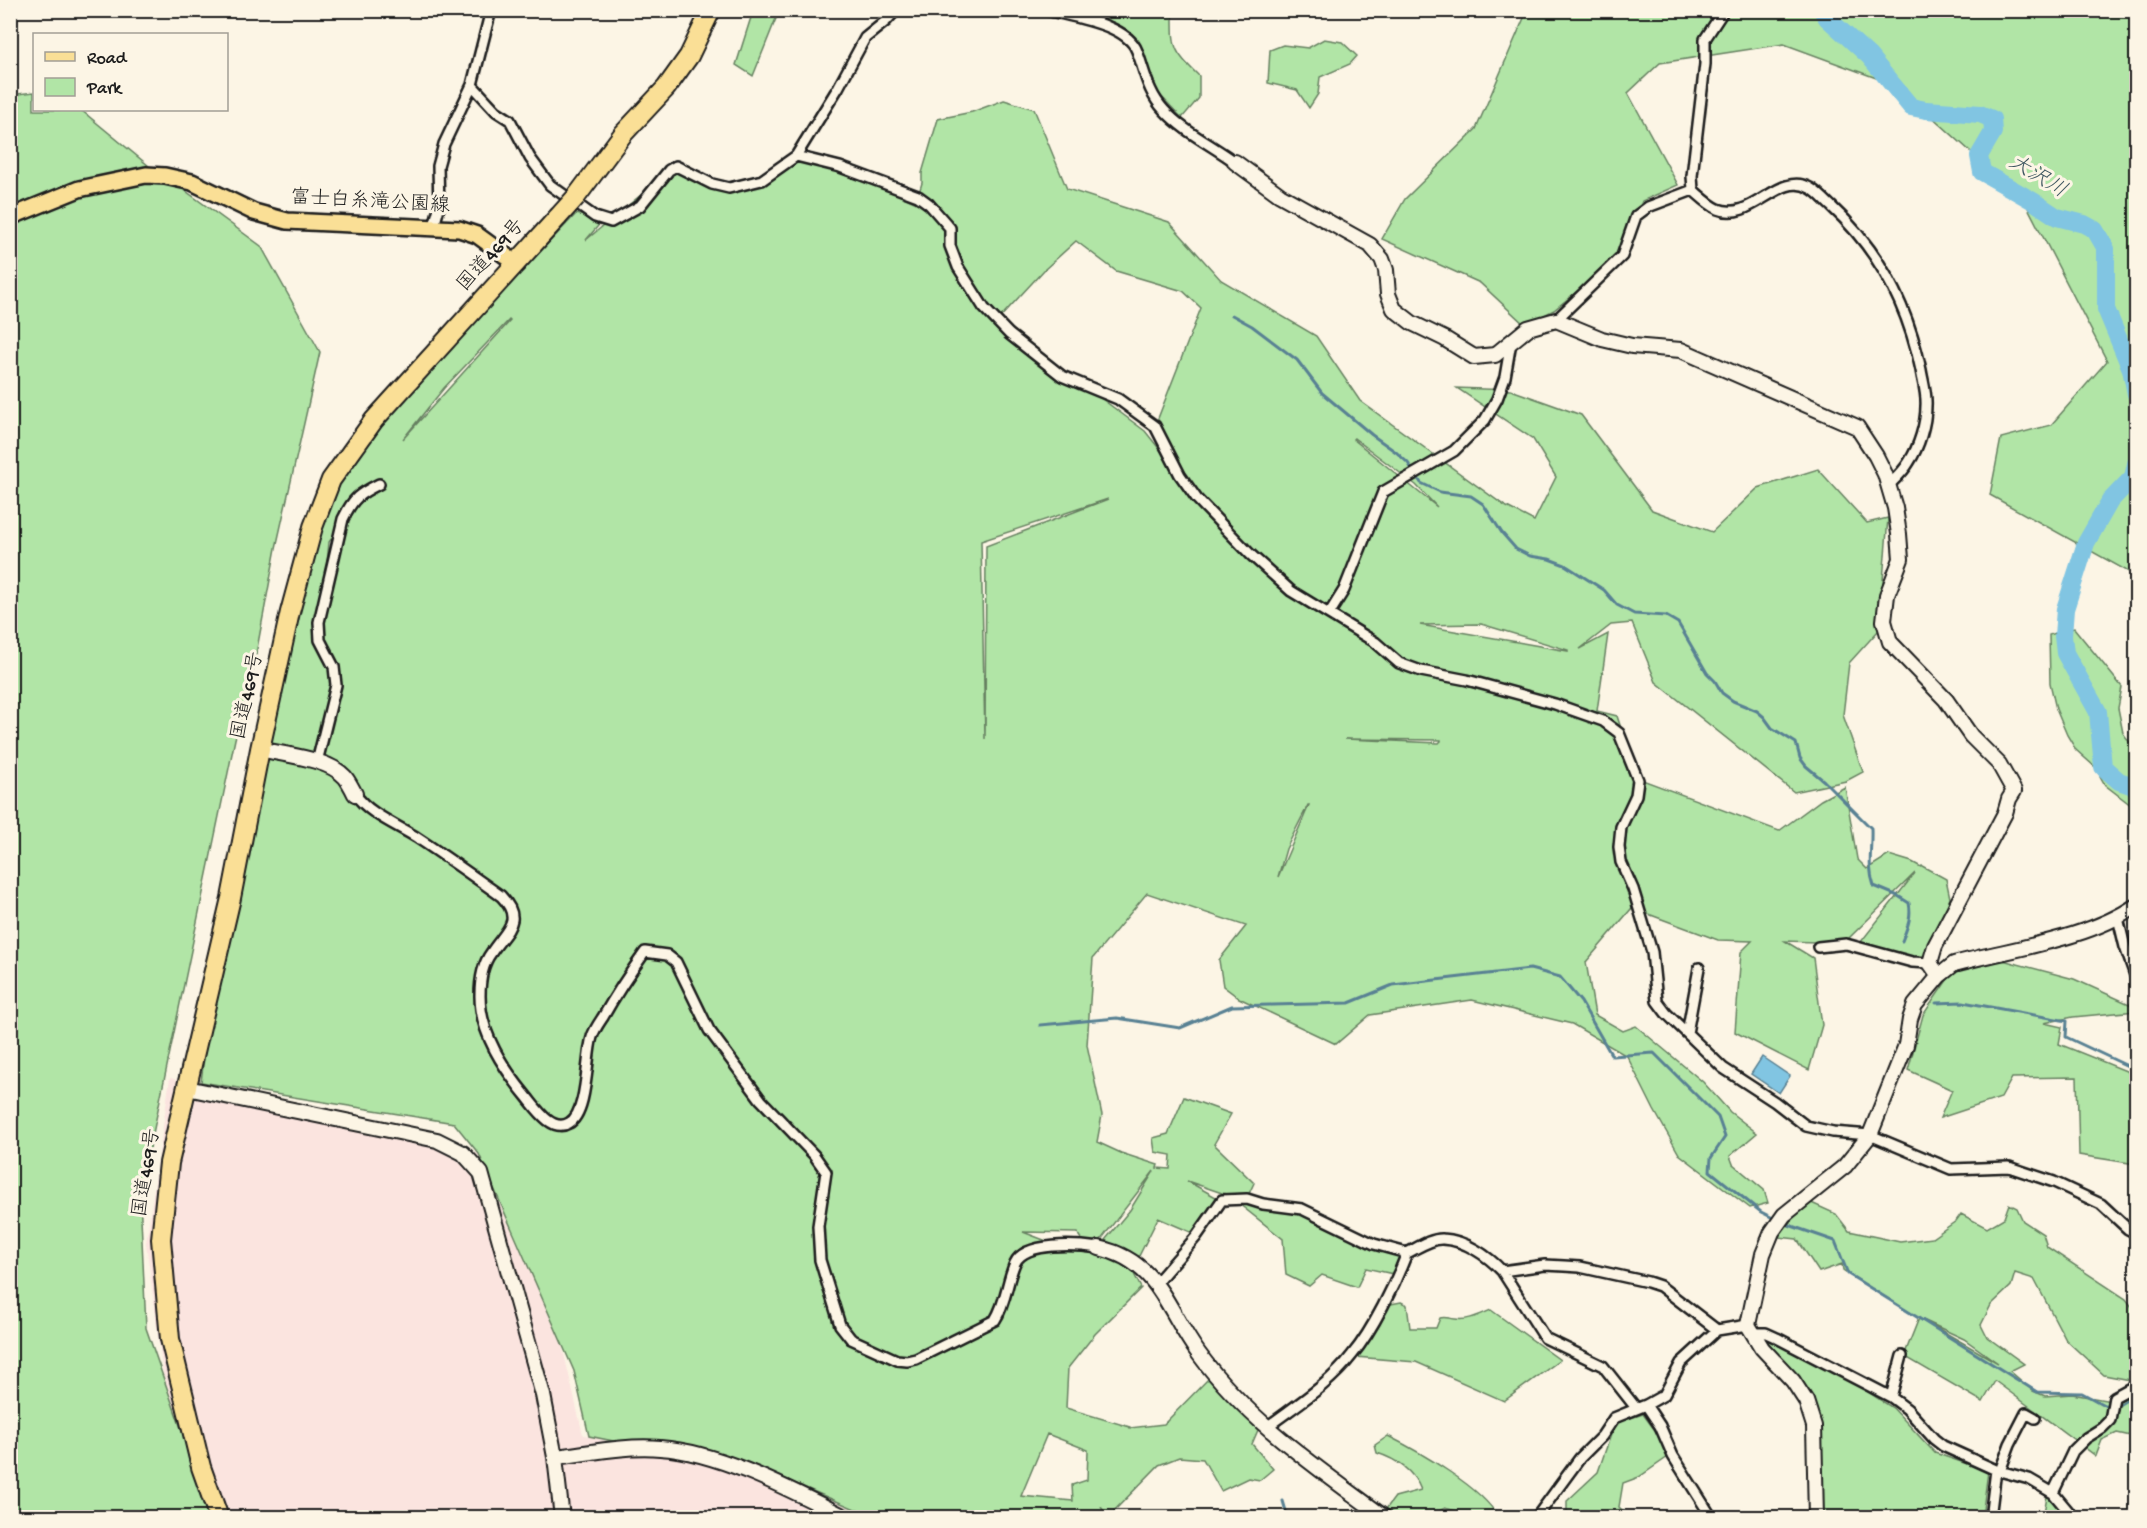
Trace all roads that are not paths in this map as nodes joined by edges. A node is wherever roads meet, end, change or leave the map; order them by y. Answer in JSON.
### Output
{"nodes":[{"id":1,"x":490,"y":10,"type":"edge"},
{"id":2,"x":711,"y":10,"type":"edge"},
{"id":3,"x":896,"y":10,"type":"edge"},
{"id":4,"x":1047,"y":10,"type":"edge"},
{"id":5,"x":1724,"y":10,"type":"edge"},
{"id":6,"x":472,"y":85,"type":"junction"},
{"id":7,"x":796,"y":156,"type":"junction"},
{"id":8,"x":1235,"y":162,"type":"joint"},
{"id":9,"x":1693,"y":190,"type":"junction"},
{"id":10,"x":10,"y":217,"type":"edge"},
{"id":11,"x":434,"y":226,"type":"junction"},
{"id":12,"x":517,"y":264,"type":"junction"},
{"id":13,"x":1556,"y":320,"type":"junction"},
{"id":14,"x":1511,"y":342,"type":"junction"},
{"id":15,"x":380,"y":484,"type":"dead end"},
{"id":16,"x":1888,"y":486,"type":"junction"},
{"id":17,"x":1329,"y":614,"type":"junction"},
{"id":18,"x":260,"y":749,"type":"junction"},
{"id":19,"x":317,"y":762,"type":"junction"},
{"id":20,"x":355,"y":794,"type":"joint"},
{"id":21,"x":2136,"y":906,"type":"edge"},
{"id":22,"x":2118,"y":918,"type":"junction"},
{"id":23,"x":1818,"y":947,"type":"dead end"},
{"id":24,"x":1930,"y":963,"type":"junction"},
{"id":25,"x":1699,"y":968,"type":"dead end"},
{"id":26,"x":1939,"y":976,"type":"junction"},
{"id":27,"x":2136,"y":978,"type":"edge"},
{"id":28,"x":1687,"y":1033,"type":"junction"},
{"id":29,"x":186,"y":1088,"type":"junction"},
{"id":30,"x":1870,"y":1135,"type":"junction"},
{"id":31,"x":2136,"y":1233,"type":"edge"},
{"id":32,"x":1099,"y":1248,"type":"joint"},
{"id":33,"x":1407,"y":1253,"type":"junction"},
{"id":34,"x":1502,"y":1271,"type":"junction"},
{"id":35,"x":1156,"y":1283,"type":"junction"},
{"id":36,"x":1750,"y":1329,"type":"junction"},
{"id":37,"x":1717,"y":1330,"type":"junction"},
{"id":38,"x":1902,"y":1356,"type":"dead end"},
{"id":39,"x":2136,"y":1385,"type":"edge"},
{"id":40,"x":1892,"y":1397,"type":"junction"},
{"id":41,"x":1641,"y":1407,"type":"junction"},
{"id":42,"x":2035,"y":1418,"type":"dead end"},
{"id":43,"x":1267,"y":1427,"type":"junction"},
{"id":44,"x":555,"y":1456,"type":"junction"},
{"id":45,"x":1998,"y":1470,"type":"junction"},
{"id":46,"x":2053,"y":1493,"type":"junction"},
{"id":47,"x":219,"y":1518,"type":"edge"},
{"id":48,"x":562,"y":1518,"type":"edge"},
{"id":49,"x":847,"y":1518,"type":"edge"},
{"id":50,"x":1384,"y":1518,"type":"edge"},
{"id":51,"x":1536,"y":1518,"type":"edge"},
{"id":52,"x":1712,"y":1518,"type":"edge"},
{"id":53,"x":1816,"y":1518,"type":"edge"},
{"id":54,"x":1990,"y":1518,"type":"edge"},
{"id":55,"x":2074,"y":1518,"type":"edge"}],
"edges":[{"from":1,"to":6,"type":"street"},
{"from":2,"to":12,"type":"highway","name":"国道469号","bridge":true},
{"from":3,"to":7,"type":"street"},
{"from":4,"to":8,"type":"street"},
{"from":5,"to":9,"type":"street"},
{"from":6,"to":7,"type":"street"},
{"from":6,"to":11,"type":"street"},
{"from":7,"to":17,"type":"street"},
{"from":8,"to":14,"type":"street"},
{"from":9,"to":13,"type":"street"},
{"from":9,"to":16,"type":"street"},
{"from":10,"to":11,"type":"main road","name":"富士白糸滝公園線"},
{"from":11,"to":12,"type":"main road","name":"富士白糸滝公園線"},
{"from":12,"to":18,"type":"highway","name":"国道469号"},
{"from":13,"to":14,"type":"street"},
{"from":13,"to":16,"type":"street"},
{"from":14,"to":17,"type":"street"},
{"from":15,"to":19,"type":"street"},
{"from":16,"to":24,"type":"street"},
{"from":17,"to":28,"type":"street"},
{"from":18,"to":19,"type":"street"},
{"from":18,"to":29,"type":"highway","name":"国道469号"},
{"from":19,"to":20,"type":"street"},
{"from":20,"to":32,"type":"street"},
{"from":21,"to":22,"type":"street"},
{"from":22,"to":26,"type":"street"},
{"from":22,"to":27,"type":"street"},
{"from":23,"to":24,"type":"street"},
{"from":24,"to":26,"type":"street"},
{"from":25,"to":28,"type":"street"},
{"from":26,"to":30,"type":"street"},
{"from":28,"to":30,"type":"street"},
{"from":29,"to":44,"type":"street"},
{"from":29,"to":47,"type":"highway","name":"国道469号"},
{"from":30,"to":31,"type":"street"},
{"from":30,"to":36,"type":"street"},
{"from":32,"to":35,"type":"street"},
{"from":33,"to":34,"type":"street"},
{"from":33,"to":35,"type":"street"},
{"from":33,"to":43,"type":"street"},
{"from":34,"to":37,"type":"street"},
{"from":34,"to":41,"type":"street"},
{"from":35,"to":43,"type":"street"},
{"from":36,"to":37,"type":"street"},
{"from":36,"to":40,"type":"street"},
{"from":36,"to":53,"type":"street"},
{"from":37,"to":41,"type":"street"},
{"from":38,"to":40,"type":"street"},
{"from":39,"to":46,"type":"street"},
{"from":40,"to":45,"type":"street"},
{"from":41,"to":51,"type":"street"},
{"from":41,"to":52,"type":"street"},
{"from":42,"to":45,"type":"street"},
{"from":43,"to":50,"type":"street"},
{"from":44,"to":48,"type":"street"},
{"from":44,"to":49,"type":"street"},
{"from":45,"to":46,"type":"street"},
{"from":45,"to":54,"type":"street"},
{"from":46,"to":55,"type":"street"}]}
